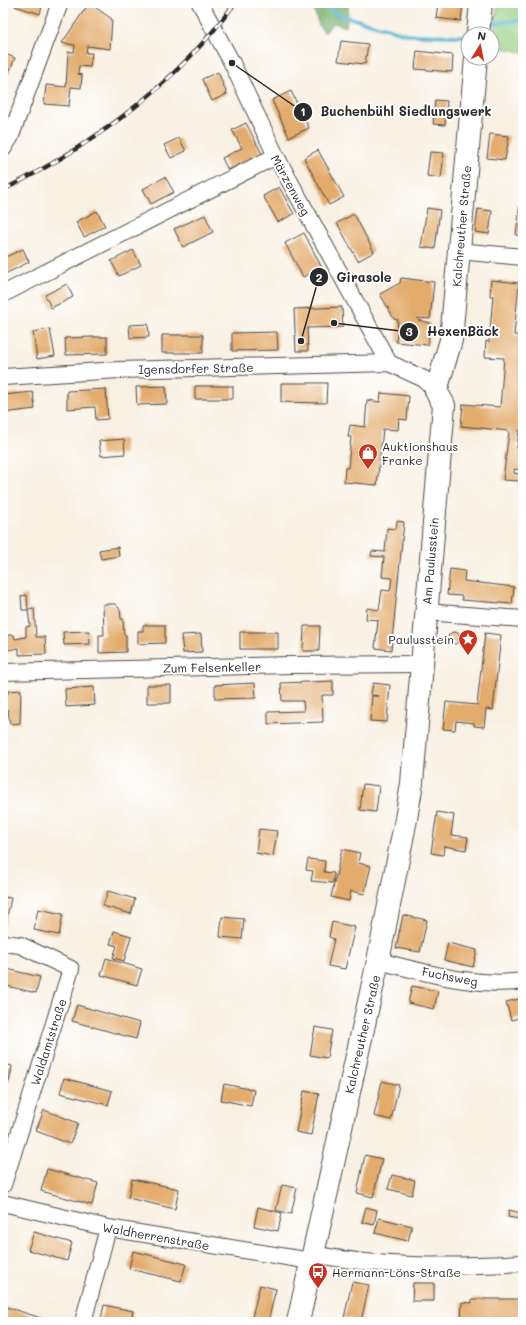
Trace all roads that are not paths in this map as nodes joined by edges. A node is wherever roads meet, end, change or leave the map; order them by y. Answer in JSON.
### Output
{"nodes":[{"id":1,"x":60,"y":3,"type":"edge"},
{"id":2,"x":200,"y":3,"type":"edge"},
{"id":3,"x":482,"y":3,"type":"edge"},
{"id":4,"x":479,"y":26,"type":"edge"},
{"id":5,"x":475,"y":66,"type":"edge"},
{"id":6,"x":3,"y":149,"type":"edge"},
{"id":7,"x":276,"y":156,"type":"junction"},
{"id":8,"x":458,"y":251,"type":"junction"},
{"id":9,"x":523,"y":257,"type":"edge"},
{"id":10,"x":3,"y":294,"type":"edge"},
{"id":11,"x":389,"y":363,"type":"junction"},
{"id":12,"x":3,"y":377,"type":"edge"},
{"id":13,"x":436,"y":391,"type":"junction"},
{"id":14,"x":425,"y":612,"type":"junction"},
{"id":15,"x":523,"y":619,"type":"edge"},
{"id":16,"x":421,"y":664,"type":"junction"},
{"id":17,"x":3,"y":672,"type":"edge"},
{"id":18,"x":415,"y":744,"type":"joint"},
{"id":19,"x":3,"y":943,"type":"edge"},
{"id":20,"x":378,"y":960,"type":"junction"},
{"id":21,"x":523,"y":982,"type":"edge"},
{"id":22,"x":3,"y":1185,"type":"edge"},
{"id":23,"x":3,"y":1203,"type":"edge"},
{"id":24,"x":108,"y":1228,"type":"junction"},
{"id":25,"x":312,"y":1258,"type":"junction"},
{"id":26,"x":523,"y":1263,"type":"edge"},
{"id":27,"x":83,"y":1322,"type":"edge"},
{"id":28,"x":298,"y":1322,"type":"edge"}],
"edges":[{"from":1,"to":6,"type":"street"},
{"from":2,"to":7,"type":"street","name":"Märzenweg"},
{"from":3,"to":4,"type":"street"},
{"from":5,"to":8,"type":"street","name":"Kalchreuther Straße"},
{"from":7,"to":10,"type":"street"},
{"from":7,"to":11,"type":"street","name":"Märzenweg"},
{"from":8,"to":9,"type":"street"},
{"from":8,"to":13,"type":"street","name":"Kalchreuther Straße"},
{"from":11,"to":12,"type":"street","name":"Igensdorfer Straße"},
{"from":11,"to":13,"type":"street"},
{"from":13,"to":14,"type":"street","name":"Am Paulusstein"},
{"from":14,"to":15,"type":"street","name":"Am Paulusstein"},
{"from":14,"to":16,"type":"street","name":"Am Paulusstein"},
{"from":16,"to":17,"type":"street","name":"Zum Felsenkeller"},
{"from":16,"to":18,"type":"street","name":"Am Paulusstein"},
{"from":18,"to":20,"type":"street","name":"Kalchreuther Straße"},
{"from":19,"to":22,"type":"street","name":"Waldamtstraße"},
{"from":20,"to":21,"type":"street","name":"Fuchsweg"},
{"from":20,"to":25,"type":"street","name":"Kalchreuther Straße"},
{"from":23,"to":24,"type":"street","name":"Waldherrenstraße"},
{"from":24,"to":25,"type":"street","name":"Waldherrenstraße"},
{"from":24,"to":27,"type":"street"},
{"from":25,"to":26,"type":"street"},
{"from":25,"to":28,"type":"street","name":"Kalchreuther Straße"}]}
